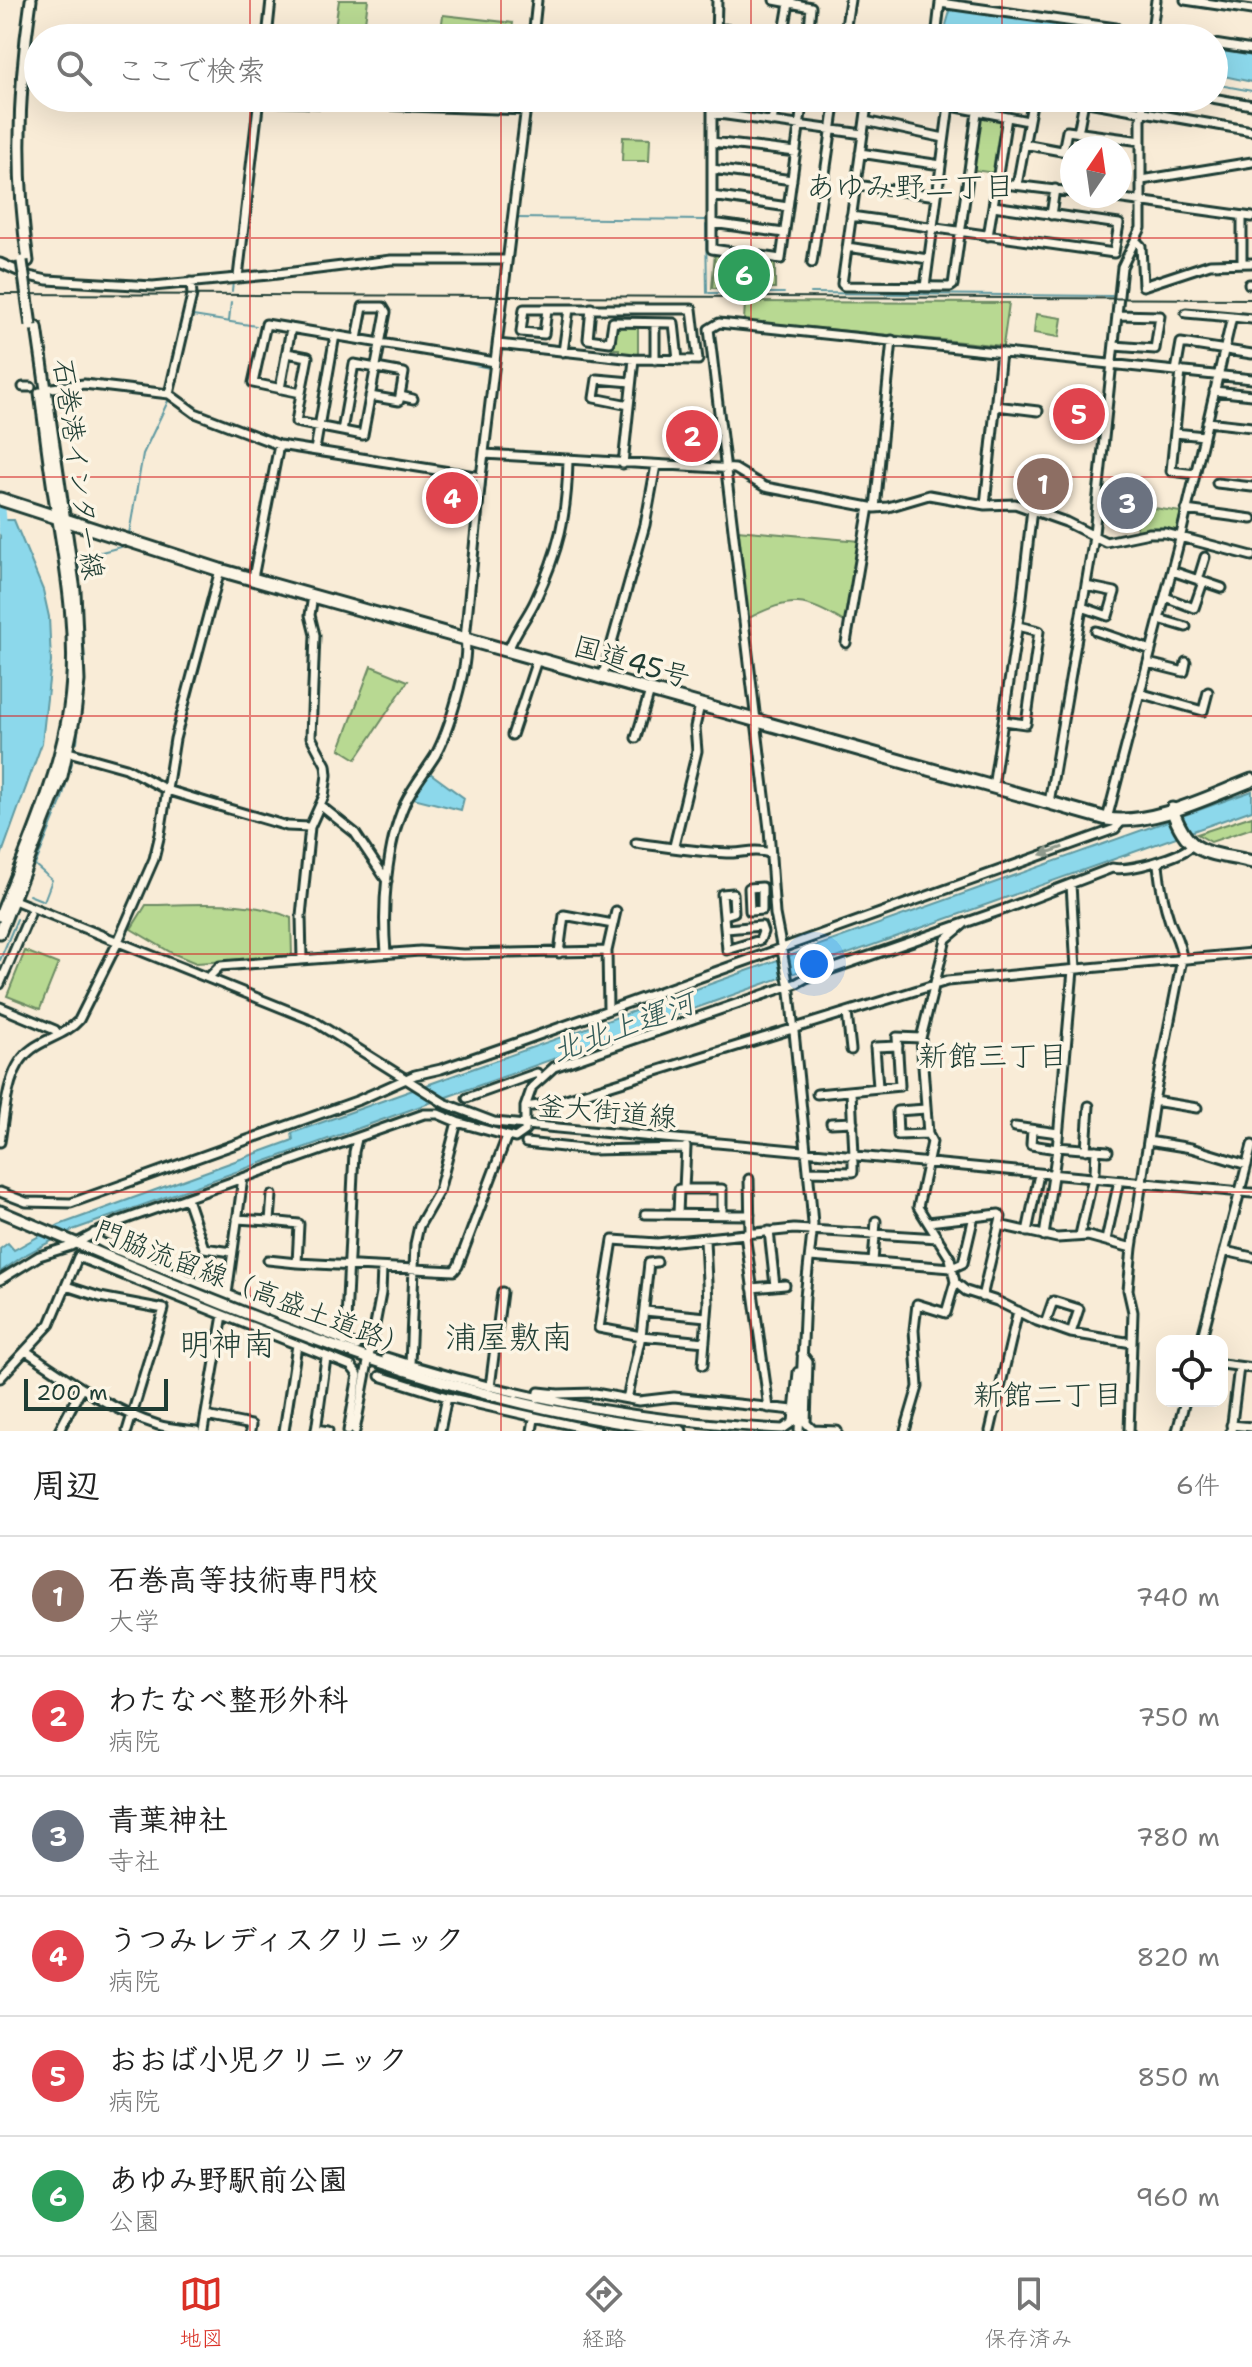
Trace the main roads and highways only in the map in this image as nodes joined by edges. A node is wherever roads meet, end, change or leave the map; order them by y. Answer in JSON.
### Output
{"nodes":[{"id":1,"x":28,"y":0,"type":"edge"},
{"id":2,"x":2,"y":499,"type":"edge"},
{"id":3,"x":62,"y":520,"type":"junction"},
{"id":4,"x":1252,"y":780,"type":"edge"},
{"id":5,"x":1173,"y":812,"type":"junction"},
{"id":6,"x":1252,"y":862,"type":"edge"},
{"id":7,"x":10,"y":899,"type":"junction"},
{"id":8,"x":0,"y":916,"type":"edge"},
{"id":9,"x":0,"y":933,"type":"edge"},
{"id":10,"x":0,"y":1211,"type":"edge"},
{"id":11,"x":681,"y":1431,"type":"edge"}],
"edges":[{"from":1,"to":3,"type":"main road","name":"石巻港インター線","bridge":true},
{"from":2,"to":3,"type":"highway","name":"国道45号"},
{"from":3,"to":5,"type":"highway","name":"国道45号"},
{"from":3,"to":7,"type":"main road","name":"石巻港インター線"},
{"from":4,"to":5,"type":"highway","name":"国道45号"},
{"from":5,"to":6,"type":"highway"},
{"from":7,"to":8,"type":"main road","name":"石巻港インター線"},
{"from":7,"to":9,"type":"main road","name":"石巻港インター線"},
{"from":10,"to":11,"type":"main road","name":"門脇流留線（高盛土道路）"}]}
